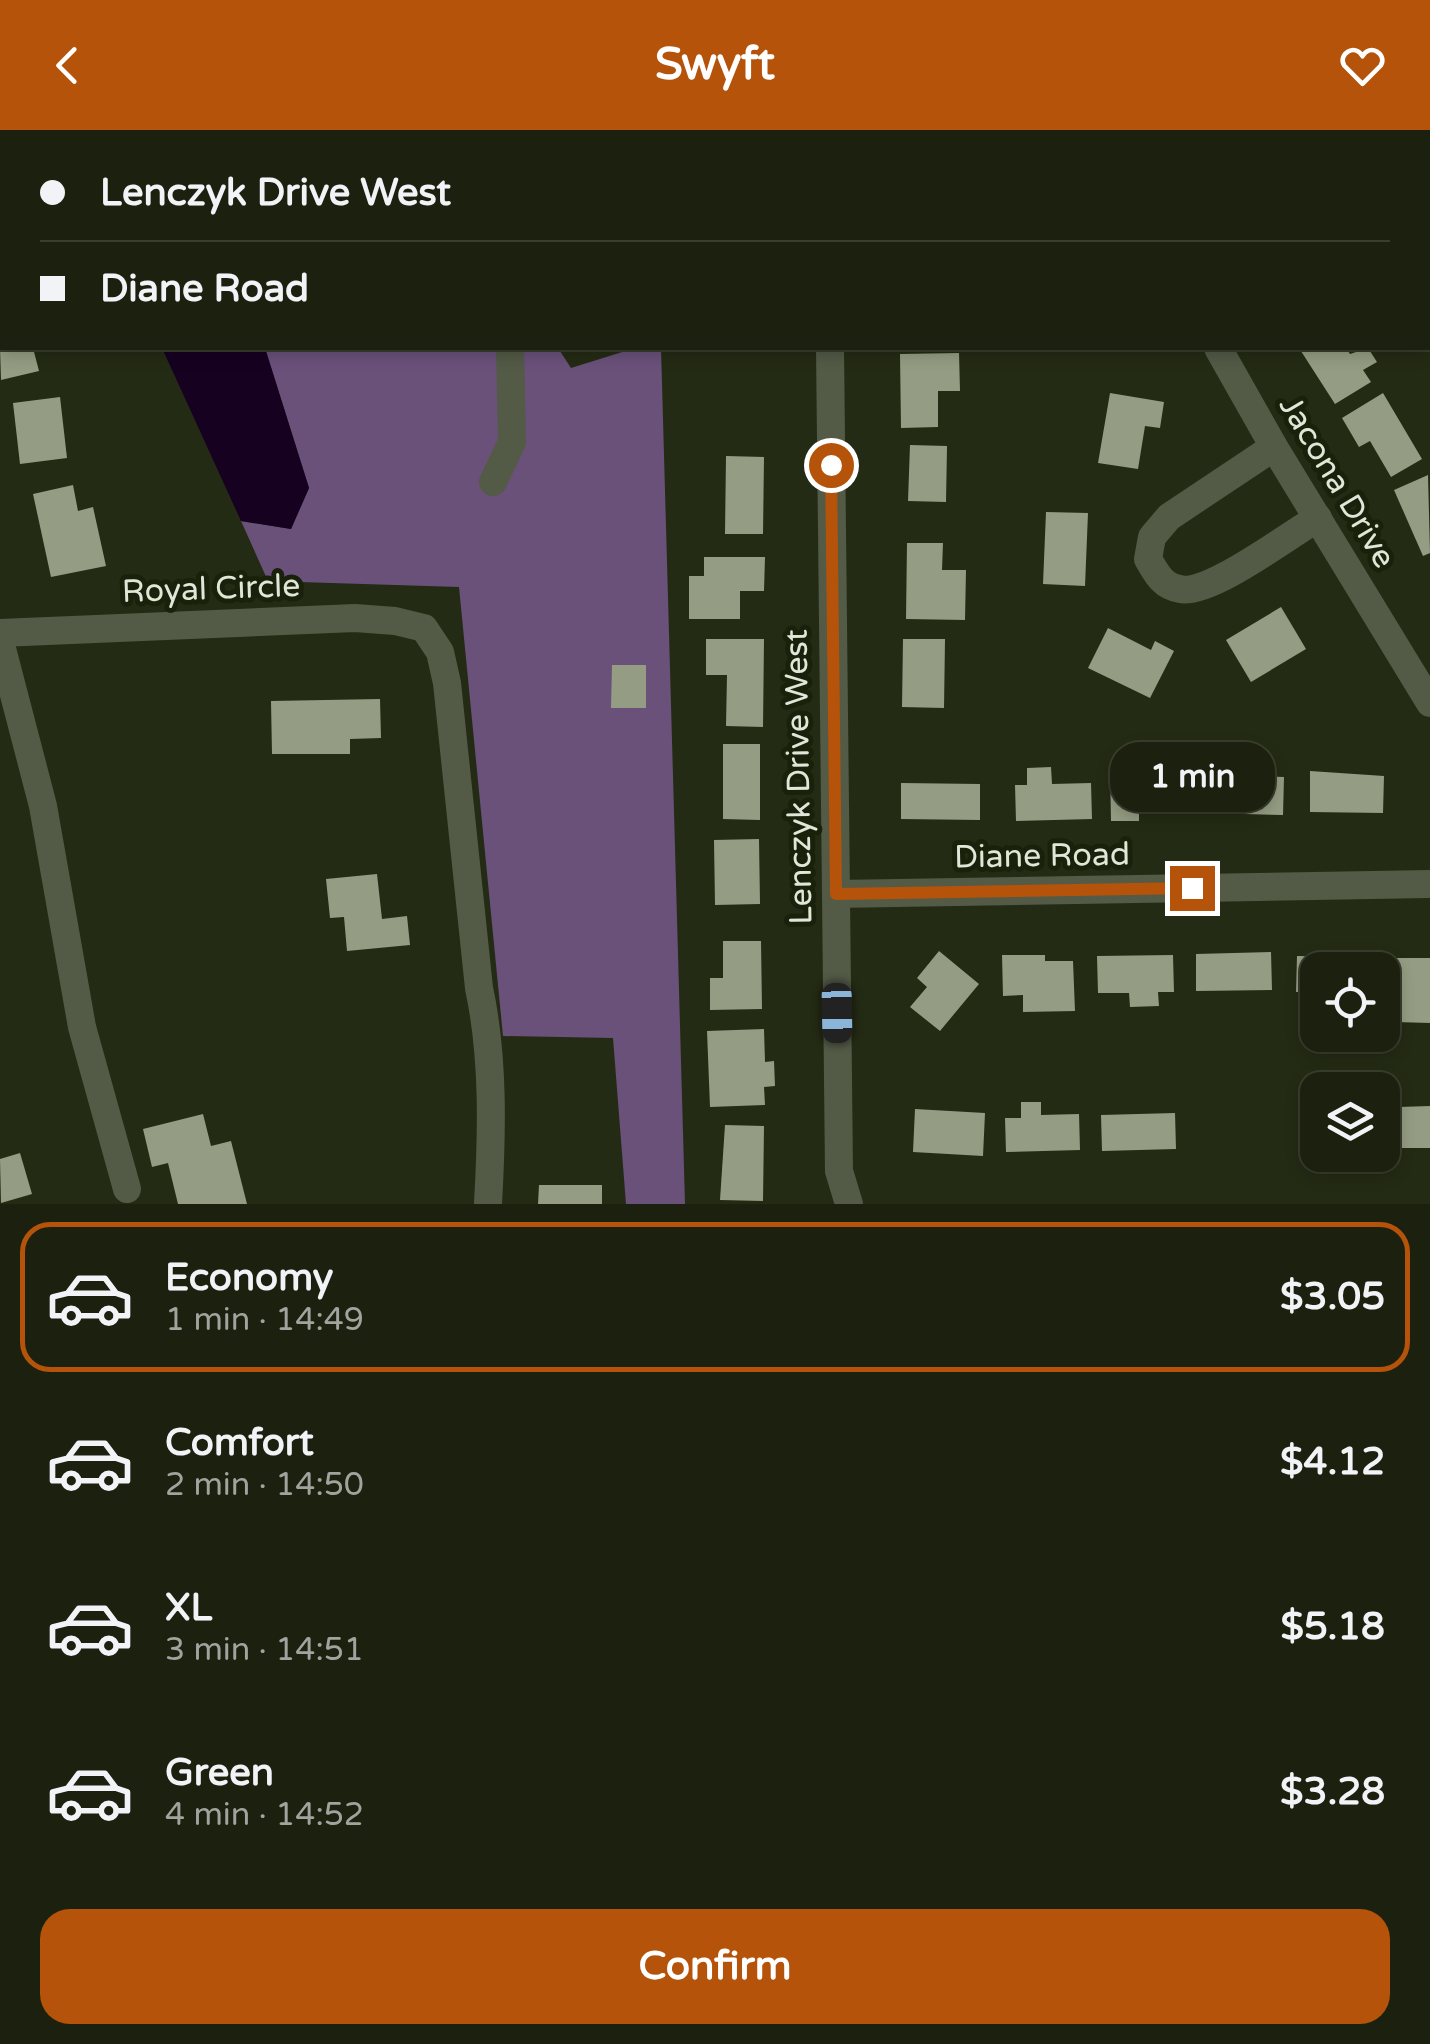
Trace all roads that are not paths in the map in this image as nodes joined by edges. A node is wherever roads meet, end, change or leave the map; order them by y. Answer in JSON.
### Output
{"nodes":[{"id":1,"x":510,"y":350,"type":"edge"},
{"id":2,"x":830,"y":350,"type":"edge"},
{"id":3,"x":1219,"y":350,"type":"edge"},
{"id":4,"x":1274,"y":447,"type":"junction"},
{"id":5,"x":493,"y":482,"type":"dead end"},
{"id":6,"x":1318,"y":518,"type":"junction"},
{"id":7,"x":0,"y":637,"type":"edge"},
{"id":8,"x":14,"y":698,"type":"junction"},
{"id":9,"x":1430,"y":702,"type":"edge"},
{"id":10,"x":0,"y":728,"type":"edge"},
{"id":11,"x":1430,"y":884,"type":"edge"},
{"id":12,"x":836,"y":894,"type":"junction"},
{"id":13,"x":127,"y":1189,"type":"dead end"},
{"id":14,"x":488,"y":1204,"type":"edge"},
{"id":15,"x":849,"y":1204,"type":"edge"}],
"edges":[{"from":1,"to":5,"type":"street"},
{"from":2,"to":12,"type":"street","name":"Lenczyk Drive West"},
{"from":3,"to":4,"type":"street","name":"Jacona Drive"},
{"from":4,"to":6,"type":"street","name":"Jacona Drive"},
{"from":4,"to":6,"type":"street"},
{"from":6,"to":9,"type":"street","name":"Jacona Drive"},
{"from":7,"to":8,"type":"street"},
{"from":7,"to":14,"type":"street","name":"Royal Circle"},
{"from":8,"to":10,"type":"street"},
{"from":8,"to":13,"type":"street"},
{"from":11,"to":12,"type":"street","name":"Diane Road"},
{"from":12,"to":15,"type":"street","name":"Lenczyk Drive West"}]}
